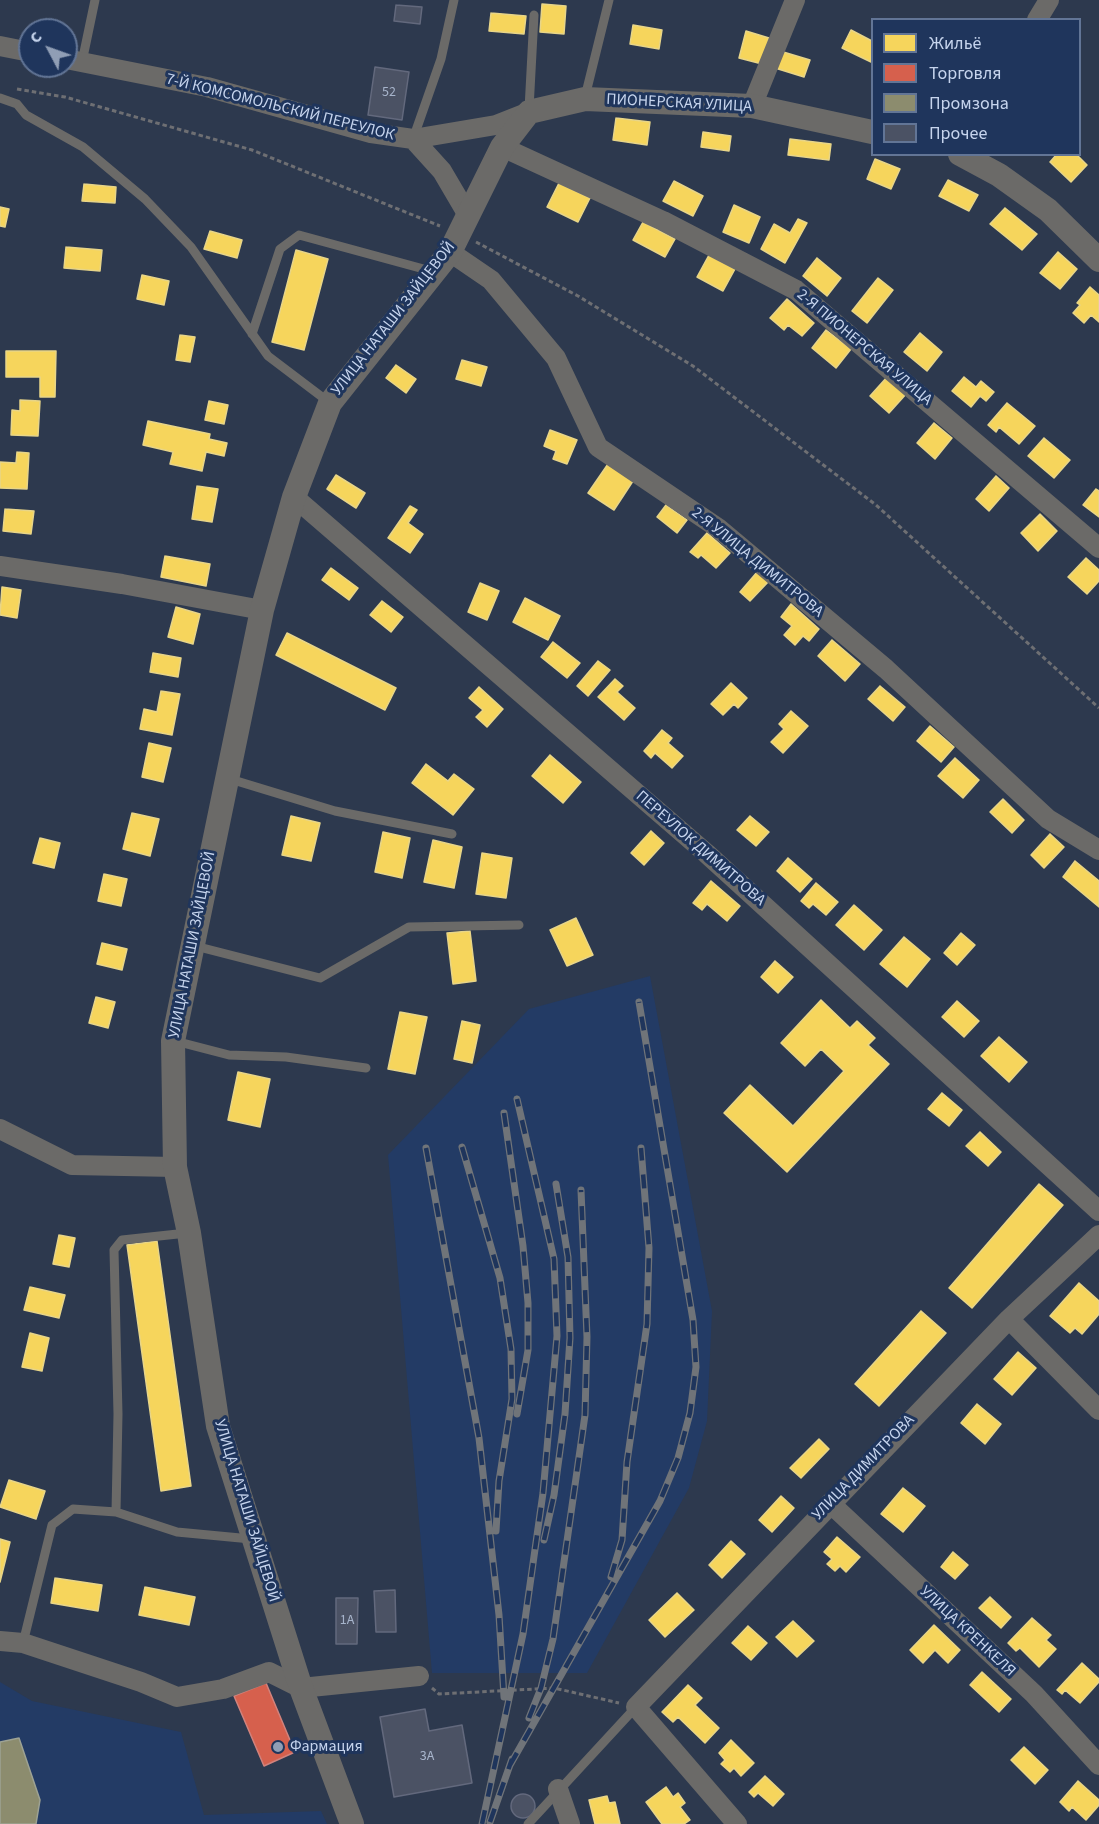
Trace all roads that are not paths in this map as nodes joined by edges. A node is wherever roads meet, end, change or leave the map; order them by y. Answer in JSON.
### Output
{"nodes":[{"id":1,"x":95,"y":0,"type":"edge"},
{"id":2,"x":454,"y":0,"type":"edge"},
{"id":3,"x":609,"y":0,"type":"edge"},
{"id":4,"x":795,"y":0,"type":"edge"},
{"id":5,"x":1049,"y":0,"type":"edge"},
{"id":6,"x":534,"y":15,"type":"dead end"},
{"id":7,"x":1038,"y":18,"type":"edge"},
{"id":8,"x":0,"y":46,"type":"edge"},
{"id":9,"x":78,"y":49,"type":"edge"},
{"id":10,"x":18,"y":50,"type":"edge"},
{"id":11,"x":78,"y":61,"type":"edge"},
{"id":12,"x":0,"y":98,"type":"edge"},
{"id":13,"x":585,"y":99,"type":"junction"},
{"id":14,"x":752,"y":106,"type":"junction"},
{"id":15,"x":529,"y":112,"type":"junction"},
{"id":16,"x":871,"y":132,"type":"edge"},
{"id":17,"x":413,"y":139,"type":"junction"},
{"id":18,"x":502,"y":147,"type":"junction"},
{"id":19,"x":964,"y":156,"type":"edge"},
{"id":20,"x":459,"y":234,"type":"junction"},
{"id":21,"x":1099,"y":260,"type":"edge"},
{"id":22,"x":434,"y":272,"type":"junction"},
{"id":23,"x":252,"y":334,"type":"junction"},
{"id":24,"x":330,"y":403,"type":"junction"},
{"id":25,"x":294,"y":497,"type":"junction"},
{"id":26,"x":1099,"y":548,"type":"edge"},
{"id":27,"x":0,"y":566,"type":"edge"},
{"id":28,"x":262,"y":610,"type":"junction"},
{"id":29,"x":227,"y":778,"type":"junction"},
{"id":30,"x":452,"y":834,"type":"dead end"},
{"id":31,"x":1099,"y":850,"type":"edge"},
{"id":32,"x":519,"y":925,"type":"dead end"},
{"id":33,"x":192,"y":946,"type":"junction"},
{"id":34,"x":173,"y":1041,"type":"junction"},
{"id":35,"x":366,"y":1068,"type":"dead end"},
{"id":36,"x":0,"y":1129,"type":"edge"},
{"id":37,"x":176,"y":1167,"type":"junction"},
{"id":38,"x":1099,"y":1211,"type":"edge"},
{"id":39,"x":189,"y":1233,"type":"junction"},
{"id":40,"x":1099,"y":1235,"type":"edge"},
{"id":41,"x":1009,"y":1319,"type":"junction"},
{"id":42,"x":1099,"y":1410,"type":"edge"},
{"id":43,"x":830,"y":1503,"type":"junction"},
{"id":44,"x":116,"y":1512,"type":"junction"},
{"id":45,"x":254,"y":1540,"type":"junction"},
{"id":46,"x":0,"y":1641,"type":"edge"},
{"id":47,"x":23,"y":1643,"type":"junction"},
{"id":48,"x":419,"y":1676,"type":"road end"},
{"id":49,"x":301,"y":1688,"type":"junction"},
{"id":50,"x":636,"y":1707,"type":"junction"},
{"id":51,"x":1099,"y":1765,"type":"edge"},
{"id":52,"x":558,"y":1790,"type":"junction"},
{"id":53,"x":352,"y":1824,"type":"edge"},
{"id":54,"x":528,"y":1824,"type":"edge"},
{"id":55,"x":570,"y":1824,"type":"edge"},
{"id":56,"x":737,"y":1824,"type":"edge"}],
"edges":[{"from":1,"to":9,"type":"lane"},
{"from":2,"to":17,"type":"lane"},
{"from":3,"to":13,"type":"lane"},
{"from":4,"to":14,"type":"street"},
{"from":5,"to":7,"type":"street"},
{"from":6,"to":15,"type":"lane"},
{"from":8,"to":10,"type":"street"},
{"from":11,"to":17,"type":"street","name":"7-Й КОМСОМОЛЬСКИЙ ПЕРЕУЛОК"},
{"from":12,"to":23,"type":"lane"},
{"from":13,"to":14,"type":"street","name":"ПИОНЕРСКАЯ УЛИЦА"},
{"from":13,"to":15,"type":"street","name":"ПИОНЕРСКАЯ УЛИЦА"},
{"from":14,"to":16,"type":"street","name":"ПИОНЕРСКАЯ УЛИЦА"},
{"from":15,"to":17,"type":"street","name":"7-Й КОМСОМОЛЬСКИЙ ПЕРЕУЛОК"},
{"from":15,"to":18,"type":"street"},
{"from":17,"to":20,"type":"street"},
{"from":18,"to":20,"type":"street","name":"УЛИЦА НАТАШИ ЗАЙЦЕВОЙ"},
{"from":18,"to":26,"type":"street","name":"2-Я ПИОНЕРСКАЯ УЛИЦА"},
{"from":19,"to":21,"type":"street"},
{"from":20,"to":22,"type":"street","name":"УЛИЦА НАТАШИ ЗАЙЦЕВОЙ"},
{"from":20,"to":31,"type":"street","name":"2-Я УЛИЦА ДИМИТРОВА"},
{"from":22,"to":23,"type":"lane"},
{"from":22,"to":24,"type":"street","name":"УЛИЦА НАТАШИ ЗАЙЦЕВОЙ"},
{"from":23,"to":24,"type":"lane"},
{"from":24,"to":25,"type":"street","name":"УЛИЦА НАТАШИ ЗАЙЦЕВОЙ"},
{"from":25,"to":28,"type":"street","name":"УЛИЦА НАТАШИ ЗАЙЦЕВОЙ"},
{"from":25,"to":38,"type":"street","name":"ПЕРЕУЛОК ДИМИТРОВА"},
{"from":27,"to":28,"type":"street"},
{"from":28,"to":29,"type":"street","name":"УЛИЦА НАТАШИ ЗАЙЦЕВОЙ"},
{"from":29,"to":30,"type":"lane"},
{"from":29,"to":33,"type":"street","name":"УЛИЦА НАТАШИ ЗАЙЦЕВОЙ"},
{"from":32,"to":33,"type":"lane"},
{"from":33,"to":34,"type":"street","name":"УЛИЦА НАТАШИ ЗАЙЦЕВОЙ"},
{"from":34,"to":35,"type":"lane"},
{"from":34,"to":37,"type":"street","name":"УЛИЦА НАТАШИ ЗАЙЦЕВОЙ"},
{"from":36,"to":37,"type":"street"},
{"from":37,"to":39,"type":"street","name":"УЛИЦА НАТАШИ ЗАЙЦЕВОЙ"},
{"from":39,"to":44,"type":"lane"},
{"from":39,"to":45,"type":"street","name":"УЛИЦА НАТАШИ ЗАЙЦЕВОЙ"},
{"from":40,"to":41,"type":"street","name":"УЛИЦА ДИМИТРОВА"},
{"from":41,"to":42,"type":"street"},
{"from":41,"to":43,"type":"street","name":"УЛИЦА ДИМИТРОВА"},
{"from":43,"to":50,"type":"street","name":"УЛИЦА ДИМИТРОВА"},
{"from":43,"to":51,"type":"street","name":"УЛИЦА КРЕНКЕЛЯ"},
{"from":44,"to":45,"type":"lane"},
{"from":44,"to":47,"type":"lane"},
{"from":45,"to":49,"type":"street","name":"УЛИЦА НАТАШИ ЗАЙЦЕВОЙ"},
{"from":46,"to":47,"type":"street"},
{"from":47,"to":49,"type":"street"},
{"from":48,"to":49,"type":"street"},
{"from":49,"to":53,"type":"street","name":"УЛИЦА НАТАШИ ЗАЙЦЕВОЙ"},
{"from":50,"to":52,"type":"lane"},
{"from":50,"to":56,"type":"street"},
{"from":52,"to":54,"type":"lane"},
{"from":52,"to":55,"type":"street"}]}
